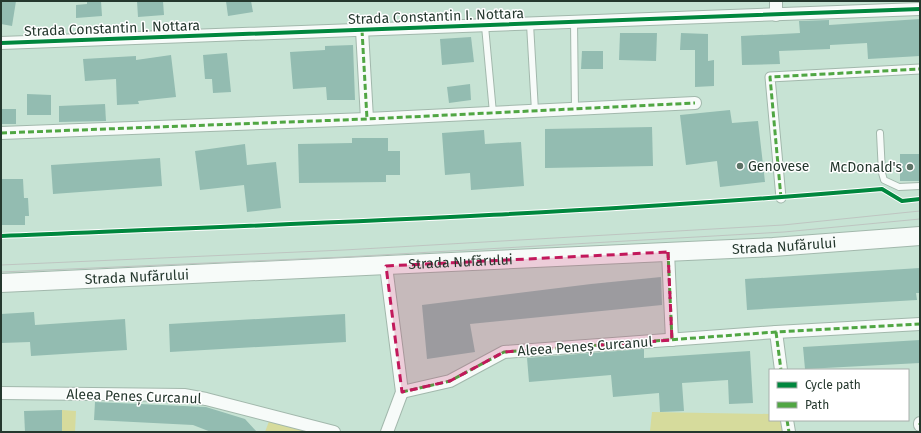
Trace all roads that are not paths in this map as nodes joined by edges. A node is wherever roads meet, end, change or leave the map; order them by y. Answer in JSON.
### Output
{"nodes":[{"id":1,"x":776,"y":1,"type":"edge"},
{"id":2,"x":920,"y":9,"type":"edge"},
{"id":3,"x":776,"y":15,"type":"junction"},
{"id":4,"x":574,"y":22,"type":"junction"},
{"id":5,"x":530,"y":24,"type":"junction"},
{"id":6,"x":485,"y":26,"type":"junction"},
{"id":7,"x":362,"y":30,"type":"junction"},
{"id":8,"x":1,"y":43,"type":"edge"},
{"id":9,"x":920,"y":69,"type":"edge"},
{"id":10,"x":695,"y":103,"type":"dead end"},
{"id":11,"x":576,"y":109,"type":"junction"},
{"id":12,"x":535,"y":111,"type":"junction"},
{"id":13,"x":493,"y":113,"type":"junction"},
{"id":14,"x":367,"y":119,"type":"junction"},
{"id":15,"x":1,"y":133,"type":"edge"},
{"id":16,"x":880,"y":133,"type":"dead end"},
{"id":17,"x":920,"y":186,"type":"edge"},
{"id":18,"x":781,"y":198,"type":"dead end"},
{"id":19,"x":920,"y":236,"type":"edge"},
{"id":20,"x":668,"y":252,"type":"junction"},
{"id":21,"x":386,"y":266,"type":"junction"},
{"id":22,"x":1,"y":283,"type":"edge"},
{"id":23,"x":920,"y":324,"type":"edge"},
{"id":24,"x":776,"y":332,"type":"junction"},
{"id":25,"x":672,"y":340,"type":"junction"},
{"id":26,"x":780,"y":369,"type":"edge"},
{"id":27,"x":1,"y":392,"type":"edge"},
{"id":28,"x":402,"y":392,"type":"junction"},
{"id":29,"x":787,"y":421,"type":"edge"},
{"id":30,"x":334,"y":432,"type":"edge"},
{"id":31,"x":387,"y":432,"type":"edge"},
{"id":32,"x":789,"y":432,"type":"edge"}],
"edges":[{"from":1,"to":3,"type":"street"},
{"from":2,"to":3,"type":"street","name":"Strada Constantin I. Nottara"},
{"from":3,"to":4,"type":"street","name":"Strada Constantin I. Nottara"},
{"from":4,"to":5,"type":"street","name":"Strada Constantin I. Nottara"},
{"from":4,"to":11,"type":"lane"},
{"from":5,"to":6,"type":"street","name":"Strada Constantin I. Nottara"},
{"from":5,"to":12,"type":"lane"},
{"from":6,"to":7,"type":"street","name":"Strada Constantin I. Nottara"},
{"from":6,"to":13,"type":"lane"},
{"from":7,"to":8,"type":"street","name":"Strada Constantin I. Nottara"},
{"from":7,"to":14,"type":"street"},
{"from":9,"to":18,"type":"street"},
{"from":10,"to":11,"type":"street"},
{"from":11,"to":12,"type":"street"},
{"from":12,"to":13,"type":"street"},
{"from":13,"to":14,"type":"street"},
{"from":14,"to":15,"type":"street"},
{"from":16,"to":17,"type":"lane"},
{"from":19,"to":20,"type":"main road","name":"Strada Nufărului"},
{"from":20,"to":21,"type":"main road","name":"Strada Nufărului"},
{"from":20,"to":25,"type":"street"},
{"from":21,"to":22,"type":"main road","name":"Strada Nufărului"},
{"from":21,"to":28,"type":"street"},
{"from":23,"to":24,"type":"street","name":"Aleea Peneș Curcanul"},
{"from":24,"to":25,"type":"street","name":"Aleea Peneș Curcanul"},
{"from":24,"to":26,"type":"street"},
{"from":25,"to":28,"type":"street","name":"Aleea Peneș Curcanul"},
{"from":27,"to":30,"type":"street","name":"Aleea Peneș Curcanul"},
{"from":28,"to":31,"type":"street"},
{"from":29,"to":32,"type":"street"}]}
